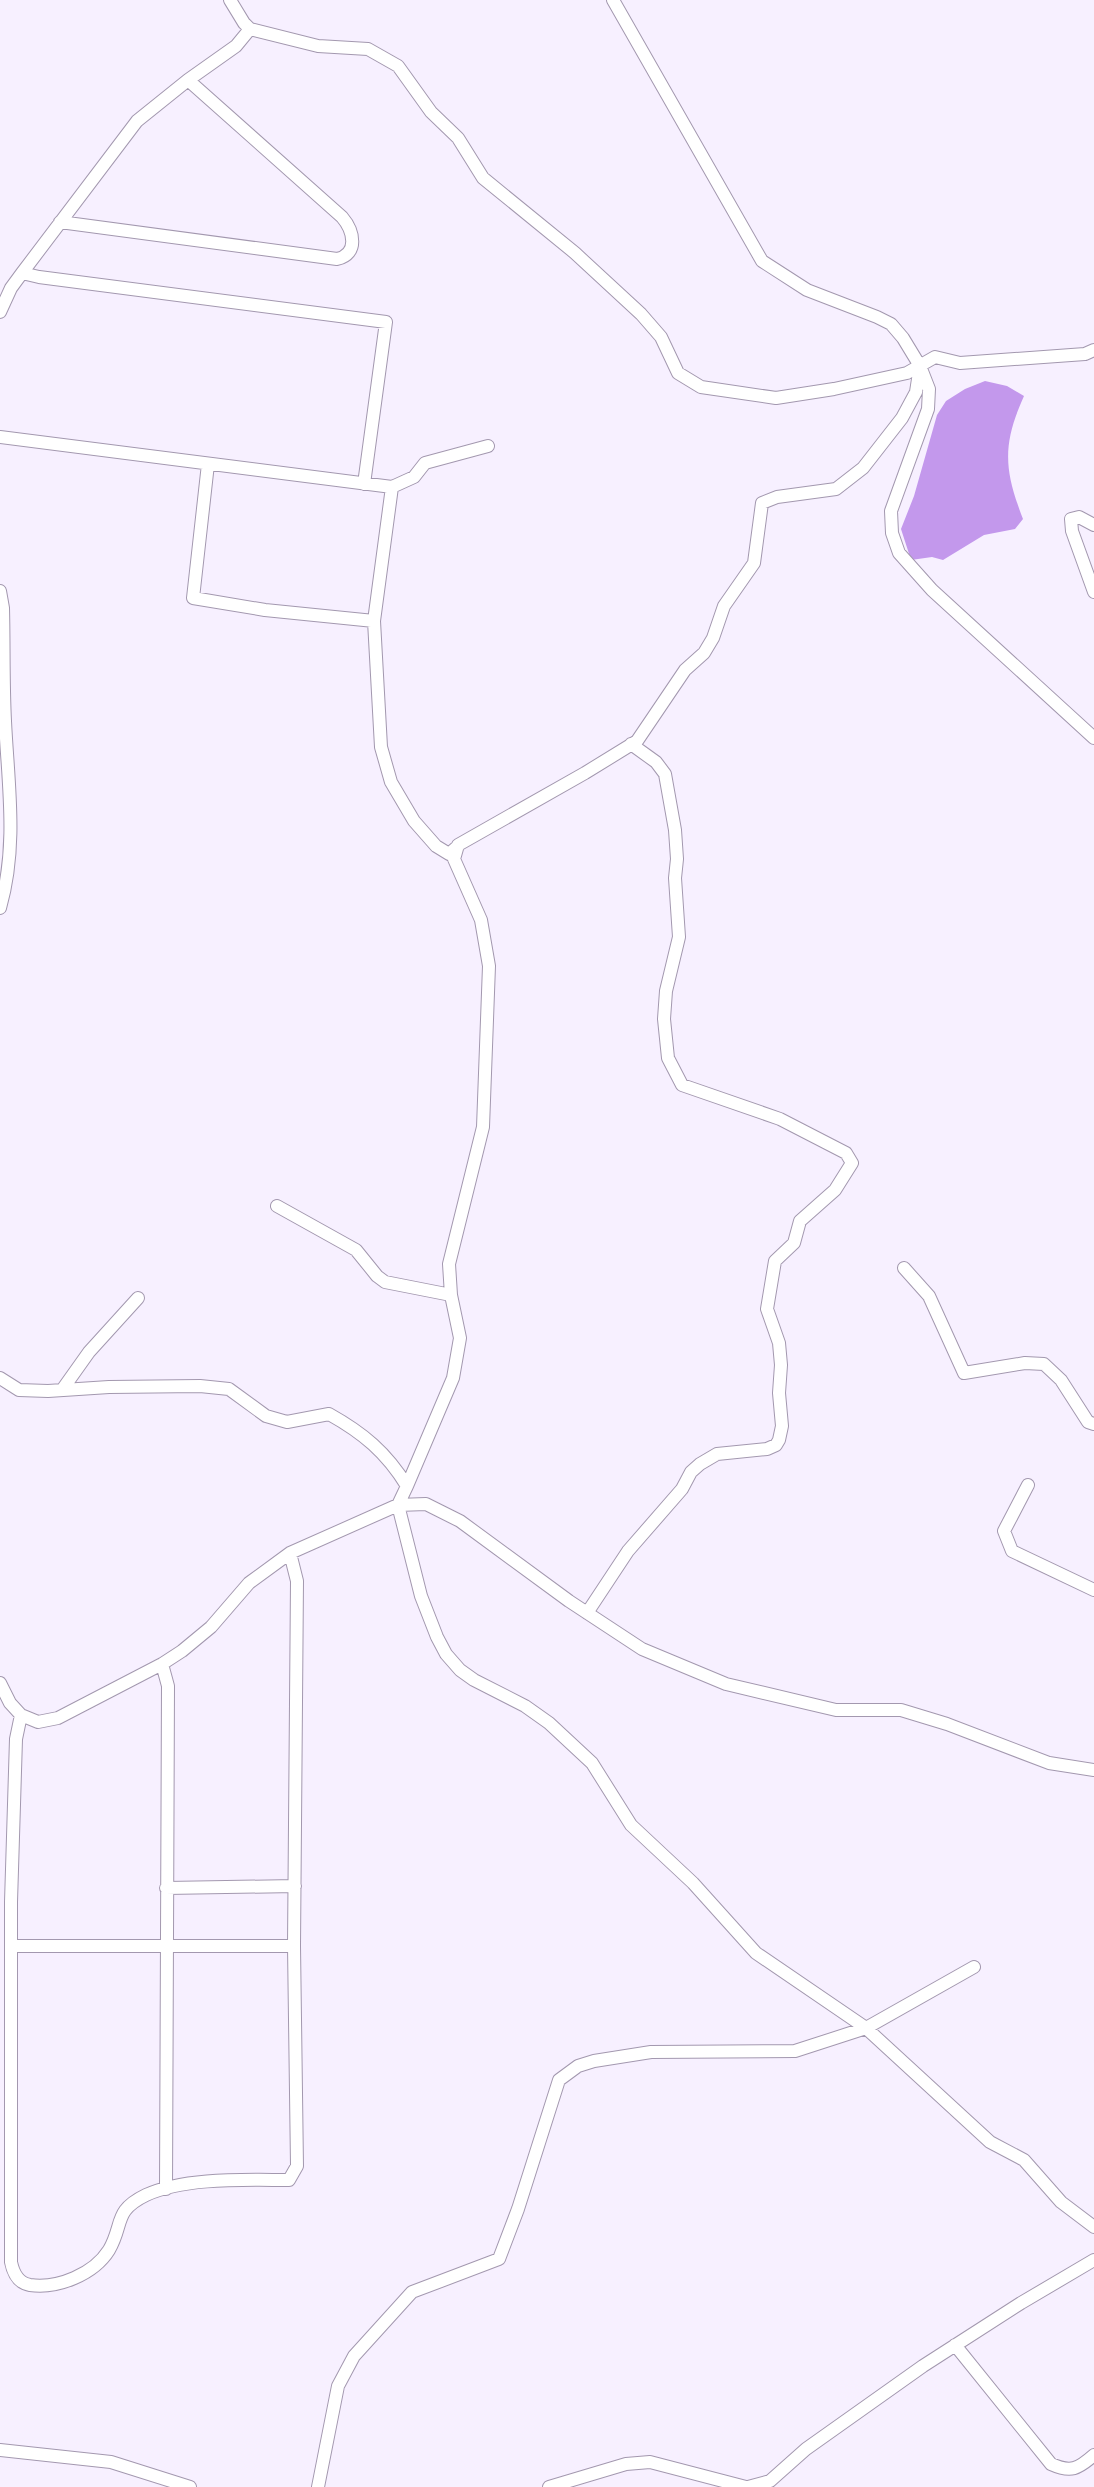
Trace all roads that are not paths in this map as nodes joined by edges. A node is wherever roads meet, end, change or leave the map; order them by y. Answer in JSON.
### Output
{"nodes":[{"id":1,"x":230,"y":0,"type":"edge"},
{"id":2,"x":613,"y":0,"type":"edge"},
{"id":3,"x":250,"y":29,"type":"junction"},
{"id":4,"x":188,"y":80,"type":"junction"},
{"id":5,"x":60,"y":222,"type":"junction"},
{"id":6,"x":22,"y":273,"type":"junction"},
{"id":7,"x":0,"y":312,"type":"edge"},
{"id":8,"x":1094,"y":350,"type":"edge"},
{"id":9,"x":920,"y":366,"type":"junction"},
{"id":10,"x":0,"y":437,"type":"edge"},
{"id":11,"x":488,"y":446,"type":"dead end"},
{"id":12,"x":208,"y":464,"type":"junction"},
{"id":13,"x":364,"y":484,"type":"junction"},
{"id":14,"x":392,"y":487,"type":"junction"},
{"id":15,"x":1094,"y":525,"type":"edge"},
{"id":16,"x":0,"y":592,"type":"edge"},
{"id":17,"x":1094,"y":592,"type":"edge"},
{"id":18,"x":374,"y":621,"type":"junction"},
{"id":19,"x":1094,"y":738,"type":"edge"},
{"id":20,"x":631,"y":744,"type":"junction"},
{"id":21,"x":458,"y":845,"type":"junction"},
{"id":22,"x":0,"y":908,"type":"edge"},
{"id":23,"x":277,"y":1206,"type":"dead end"},
{"id":24,"x":904,"y":1268,"type":"dead end"},
{"id":25,"x":451,"y":1296,"type":"junction"},
{"id":26,"x":138,"y":1298,"type":"dead end"},
{"id":27,"x":0,"y":1378,"type":"edge"},
{"id":28,"x":62,"y":1390,"type":"junction"},
{"id":29,"x":1094,"y":1424,"type":"edge"},
{"id":30,"x":1028,"y":1485,"type":"dead end"},
{"id":31,"x":407,"y":1486,"type":"junction"},
{"id":32,"x":398,"y":1505,"type":"junction"},
{"id":33,"x":290,"y":1553,"type":"junction"},
{"id":34,"x":1094,"y":1590,"type":"edge"},
{"id":35,"x":587,"y":1613,"type":"junction"},
{"id":36,"x":162,"y":1664,"type":"junction"},
{"id":37,"x":0,"y":1684,"type":"edge"},
{"id":38,"x":21,"y":1715,"type":"junction"},
{"id":39,"x":1094,"y":1770,"type":"edge"},
{"id":40,"x":295,"y":1886,"type":"junction"},
{"id":41,"x":166,"y":1888,"type":"junction"},
{"id":42,"x":11,"y":1946,"type":"junction"},
{"id":43,"x":165,"y":1946,"type":"junction"},
{"id":44,"x":294,"y":1946,"type":"junction"},
{"id":45,"x":974,"y":1967,"type":"dead end"},
{"id":46,"x":866,"y":2028,"type":"junction"},
{"id":47,"x":166,"y":2189,"type":"junction"},
{"id":48,"x":1094,"y":2227,"type":"edge"},
{"id":49,"x":1094,"y":2260,"type":"edge"},
{"id":50,"x":955,"y":2345,"type":"junction"},
{"id":51,"x":0,"y":2450,"type":"edge"},
{"id":52,"x":1094,"y":2455,"type":"edge"},
{"id":53,"x":190,"y":2487,"type":"edge"},
{"id":54,"x":317,"y":2487,"type":"edge"},
{"id":55,"x":549,"y":2487,"type":"edge"},
{"id":56,"x":747,"y":2487,"type":"edge"}],
"edges":[{"from":1,"to":3,"type":"street"},
{"from":2,"to":9,"type":"street"},
{"from":3,"to":4,"type":"street"},
{"from":3,"to":9,"type":"street"},
{"from":4,"to":5,"type":"street"},
{"from":4,"to":5,"type":"street"},
{"from":5,"to":6,"type":"street"},
{"from":6,"to":7,"type":"street"},
{"from":6,"to":13,"type":"street"},
{"from":8,"to":9,"type":"street"},
{"from":9,"to":19,"type":"street"},
{"from":9,"to":20,"type":"street"},
{"from":10,"to":12,"type":"street"},
{"from":11,"to":14,"type":"street"},
{"from":12,"to":13,"type":"street"},
{"from":12,"to":18,"type":"street"},
{"from":13,"to":14,"type":"street"},
{"from":14,"to":18,"type":"street"},
{"from":15,"to":17,"type":"street"},
{"from":16,"to":22,"type":"street"},
{"from":18,"to":21,"type":"street"},
{"from":20,"to":21,"type":"street"},
{"from":20,"to":35,"type":"street"},
{"from":21,"to":25,"type":"street"},
{"from":23,"to":25,"type":"street"},
{"from":24,"to":29,"type":"street"},
{"from":25,"to":31,"type":"street"},
{"from":26,"to":28,"type":"street"},
{"from":27,"to":28,"type":"street"},
{"from":28,"to":31,"type":"street"},
{"from":30,"to":34,"type":"street"},
{"from":31,"to":32,"type":"street"},
{"from":32,"to":33,"type":"street"},
{"from":32,"to":35,"type":"street"},
{"from":32,"to":46,"type":"street"},
{"from":33,"to":36,"type":"street"},
{"from":33,"to":40,"type":"street"},
{"from":35,"to":39,"type":"street"},
{"from":36,"to":38,"type":"street"},
{"from":36,"to":41,"type":"street"},
{"from":37,"to":38,"type":"street"},
{"from":38,"to":42,"type":"street"},
{"from":40,"to":41,"type":"street"},
{"from":40,"to":44,"type":"street"},
{"from":41,"to":43,"type":"street"},
{"from":42,"to":43,"type":"street"},
{"from":42,"to":47,"type":"street"},
{"from":43,"to":44,"type":"street"},
{"from":43,"to":47,"type":"street"},
{"from":44,"to":47,"type":"street"},
{"from":45,"to":46,"type":"street"},
{"from":46,"to":48,"type":"street"},
{"from":46,"to":54,"type":"street"},
{"from":49,"to":50,"type":"street"},
{"from":50,"to":52,"type":"street"},
{"from":50,"to":56,"type":"street"},
{"from":51,"to":53,"type":"street"},
{"from":55,"to":56,"type":"street"}]}
